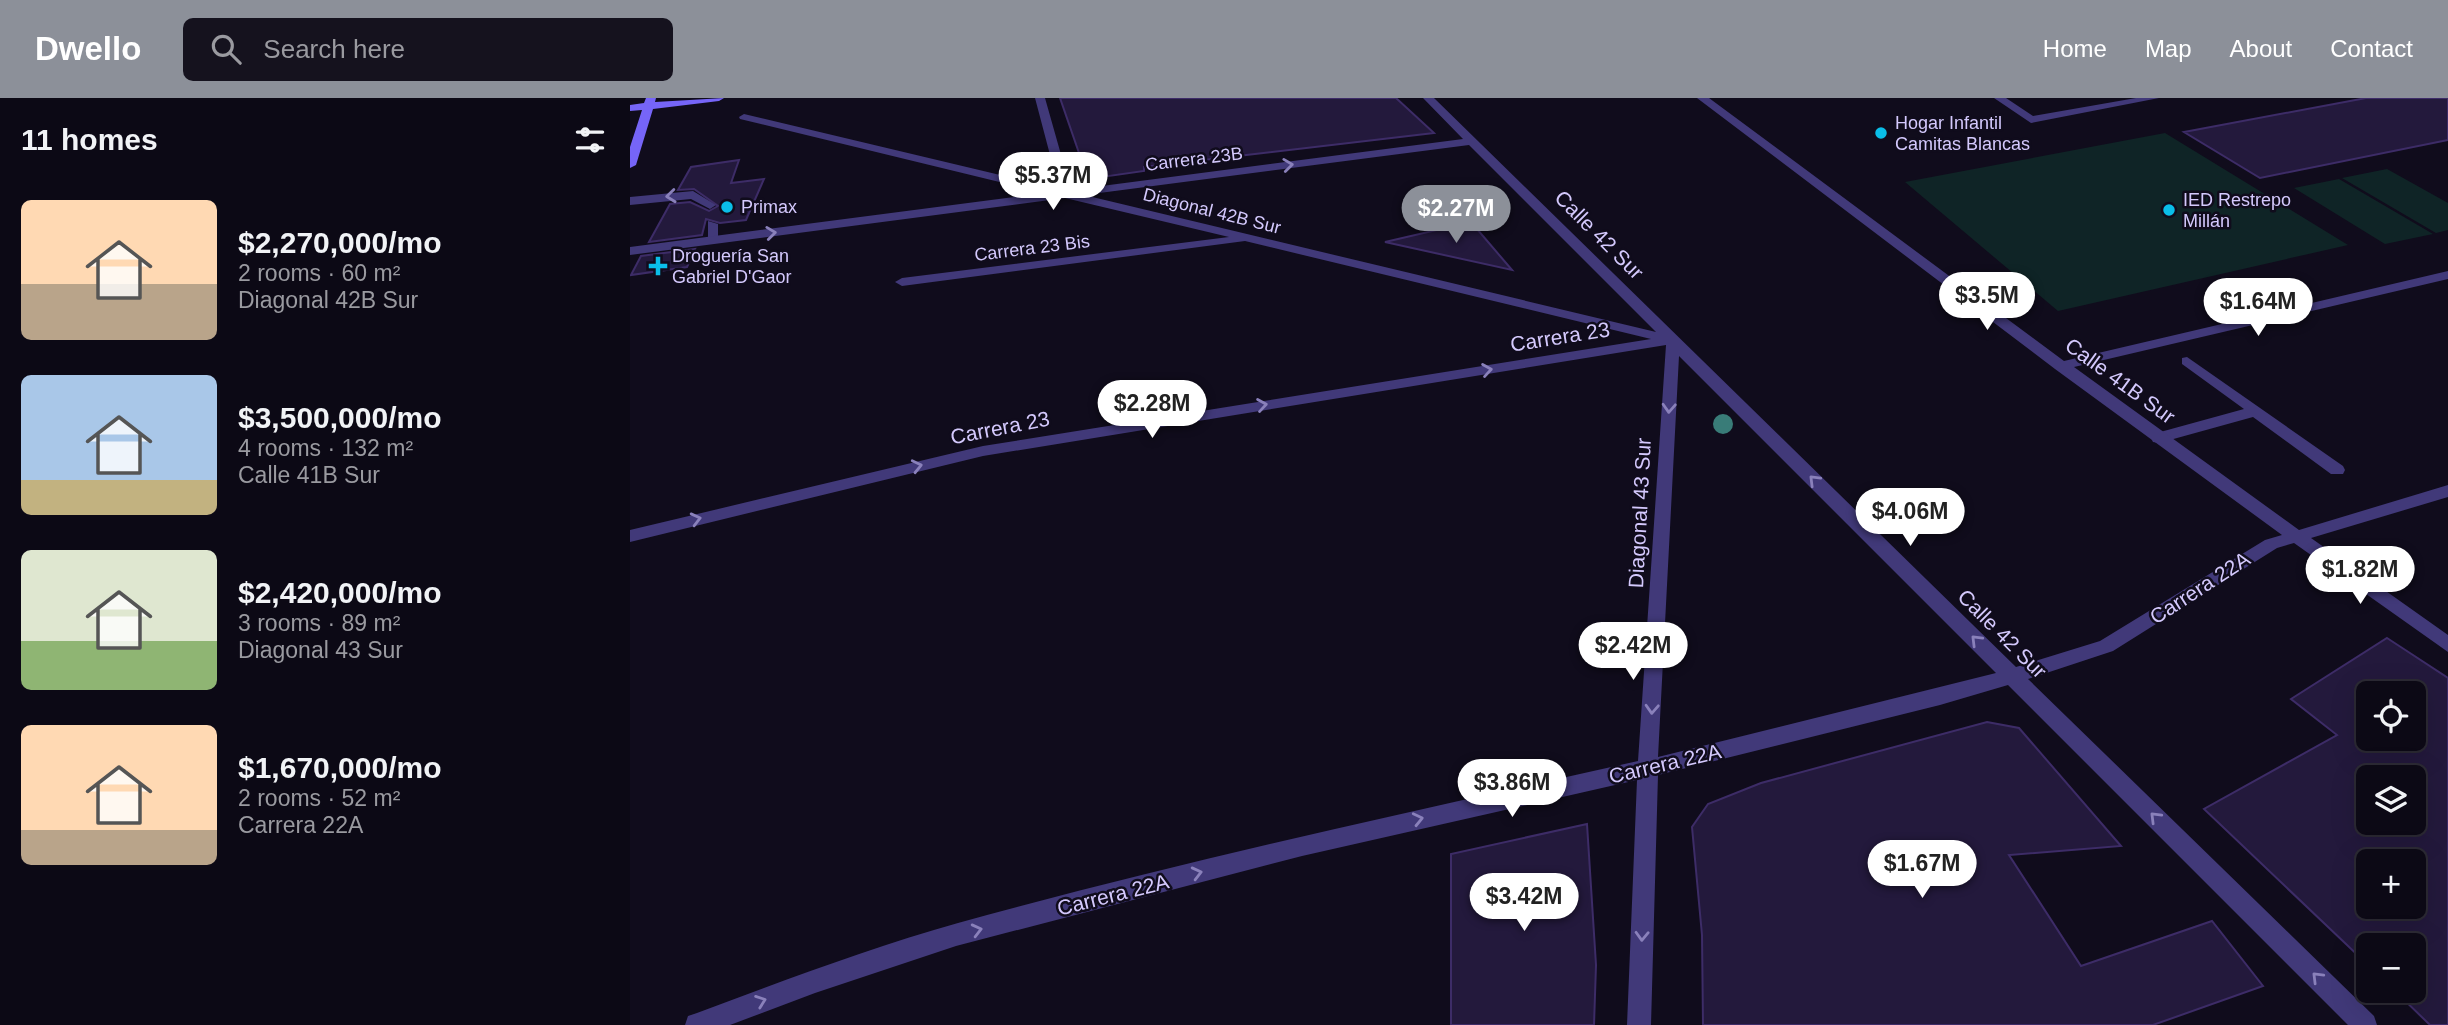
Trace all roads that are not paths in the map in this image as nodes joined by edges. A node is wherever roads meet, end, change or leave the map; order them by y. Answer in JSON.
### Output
{"nodes":[{"id":1,"x":719,"y":98,"type":"edge"},
{"id":2,"x":1040,"y":98,"type":"edge"},
{"id":3,"x":1428,"y":98,"type":"edge"},
{"id":4,"x":1702,"y":98,"type":"edge"},
{"id":5,"x":1999,"y":98,"type":"edge"},
{"id":6,"x":2154,"y":98,"type":"edge"},
{"id":7,"x":650,"y":102,"type":"edge"},
{"id":8,"x":630,"y":108,"type":"edge"},
{"id":9,"x":744,"y":117,"type":"dead end"},
{"id":10,"x":1471,"y":141,"type":"junction"},
{"id":11,"x":630,"y":165,"type":"edge"},
{"id":12,"x":1066,"y":194,"type":"junction"},
{"id":13,"x":630,"y":201,"type":"edge"},
{"id":14,"x":710,"y":205,"type":"dead end"},
{"id":15,"x":712,"y":224,"type":"dead end"},
{"id":16,"x":1250,"y":238,"type":"junction"},
{"id":17,"x":715,"y":240,"type":"junction"},
{"id":18,"x":630,"y":251,"type":"edge"},
{"id":19,"x":2448,"y":275,"type":"edge"},
{"id":20,"x":902,"y":282,"type":"dead end"},
{"id":21,"x":1673,"y":340,"type":"junction"},
{"id":22,"x":2187,"y":361,"type":"dead end"},
{"id":23,"x":2060,"y":366,"type":"junction"},
{"id":24,"x":2256,"y":411,"type":"junction"},
{"id":25,"x":2159,"y":438,"type":"junction"},
{"id":26,"x":2337,"y":470,"type":"dead end"},
{"id":27,"x":2448,"y":491,"type":"edge"},
{"id":28,"x":630,"y":536,"type":"edge"},
{"id":29,"x":2294,"y":536,"type":"junction"},
{"id":30,"x":2448,"y":645,"type":"edge"},
{"id":31,"x":2012,"y":676,"type":"junction"},
{"id":32,"x":1648,"y":768,"type":"junction"},
{"id":33,"x":697,"y":1025,"type":"edge"},
{"id":34,"x":1639,"y":1025,"type":"edge"},
{"id":35,"x":2365,"y":1025,"type":"edge"}],
"edges":[{"from":1,"to":7,"type":"main road"},
{"from":2,"to":12,"type":"street"},
{"from":3,"to":10,"type":"street","name":"Calle 42 Sur"},
{"from":4,"to":23,"type":"street","name":"Calle 41B Sur"},
{"from":5,"to":6,"type":"street"},
{"from":7,"to":8,"type":"main road"},
{"from":7,"to":11,"type":"main road"},
{"from":9,"to":12,"type":"street","name":"Diagonal 42B Sur"},
{"from":12,"to":10,"type":"street","name":"Carrera 23B","one_way":true},
{"from":10,"to":21,"type":"street","name":"Calle 42 Sur"},
{"from":12,"to":16,"type":"street","name":"Diagonal 42B Sur"},
{"from":17,"to":12,"type":"street","name":"Carrera 23B","one_way":true},
{"from":14,"to":13,"type":"street","one_way":true},
{"from":15,"to":17,"type":"street"},
{"from":16,"to":20,"type":"street","name":"Carrera 23 Bis"},
{"from":16,"to":21,"type":"street","name":"Diagonal 42B Sur"},
{"from":17,"to":18,"type":"street","name":"Carrera 23B"},
{"from":19,"to":23,"type":"street"},
{"from":28,"to":21,"type":"street","name":"Carrera 23","one_way":true},
{"from":31,"to":21,"type":"street","name":"Calle 42 Sur","one_way":true},
{"from":21,"to":32,"type":"street","name":"Diagonal 43 Sur","one_way":true},
{"from":22,"to":24,"type":"street"},
{"from":23,"to":25,"type":"street","name":"Calle 41B Sur"},
{"from":24,"to":25,"type":"street"},
{"from":24,"to":26,"type":"street"},
{"from":25,"to":29,"type":"street","name":"Calle 41B Sur"},
{"from":27,"to":29,"type":"street","name":"Carrera 22A"},
{"from":29,"to":30,"type":"street","name":"Calle 41B Sur"},
{"from":29,"to":31,"type":"street","name":"Carrera 22A"},
{"from":31,"to":32,"type":"street","name":"Carrera 22A"},
{"from":35,"to":31,"type":"street","name":"Calle 42 Sur","one_way":true},
{"from":33,"to":32,"type":"street","name":"Carrera 22A","one_way":true},
{"from":32,"to":34,"type":"street","name":"Diagonal 43 Sur","one_way":true}]}
